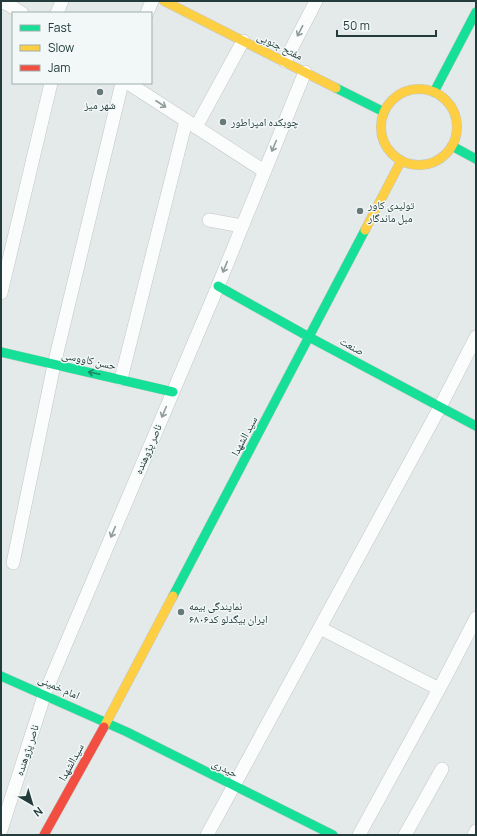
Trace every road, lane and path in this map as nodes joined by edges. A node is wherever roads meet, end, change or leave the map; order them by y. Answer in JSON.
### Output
{"nodes":[{"id":1,"x":62,"y":1,"type":"edge"},
{"id":2,"x":152,"y":1,"type":"edge"},
{"id":3,"x":164,"y":1,"type":"edge"},
{"id":4,"x":316,"y":1,"type":"edge"},
{"id":5,"x":2,"y":6,"type":"edge"},
{"id":6,"x":19,"y":12,"type":"edge"},
{"id":7,"x":57,"y":12,"type":"edge"},
{"id":8,"x":148,"y":12,"type":"edge"},
{"id":9,"x":476,"y":12,"type":"edge"},
{"id":10,"x":243,"y":41,"type":"junction"},
{"id":11,"x":285,"y":61,"type":"junction"},
{"id":12,"x":305,"y":72,"type":"junction"},
{"id":13,"x":51,"y":84,"type":"edge"},
{"id":14,"x":122,"y":84,"type":"edge"},
{"id":15,"x":130,"y":84,"type":"edge"},
{"id":16,"x":434,"y":92,"type":"junction"},
{"id":17,"x":384,"y":112,"type":"junction"},
{"id":18,"x":191,"y":124,"type":"junction"},
{"id":19,"x":452,"y":146,"type":"junction"},
{"id":20,"x":476,"y":159,"type":"edge"},
{"id":21,"x":401,"y":161,"type":"junction"},
{"id":22,"x":264,"y":171,"type":"junction"},
{"id":23,"x":209,"y":220,"type":"dead end"},
{"id":24,"x":242,"y":226,"type":"junction"},
{"id":25,"x":218,"y":286,"type":"junction"},
{"id":26,"x":1,"y":293,"type":"edge"},
{"id":27,"x":309,"y":337,"type":"junction"},
{"id":28,"x":476,"y":337,"type":"edge"},
{"id":29,"x":1,"y":352,"type":"edge"},
{"id":30,"x":54,"y":365,"type":"junction"},
{"id":31,"x":121,"y":379,"type":"junction"},
{"id":32,"x":172,"y":392,"type":"junction"},
{"id":33,"x":440,"y":407,"type":"junction"},
{"id":34,"x":476,"y":426,"type":"edge"},
{"id":35,"x":13,"y":563,"type":"dead end"},
{"id":36,"x":476,"y":618,"type":"edge"},
{"id":37,"x":320,"y":628,"type":"junction"},
{"id":38,"x":1,"y":676,"type":"edge"},
{"id":39,"x":439,"y":690,"type":"junction"},
{"id":40,"x":45,"y":693,"type":"junction"},
{"id":41,"x":107,"y":722,"type":"junction"},
{"id":42,"x":442,"y":769,"type":"dead end"},
{"id":43,"x":234,"y":786,"type":"junction"},
{"id":44,"x":1,"y":830,"type":"edge"},
{"id":45,"x":476,"y":831,"type":"edge"},
{"id":46,"x":44,"y":835,"type":"edge"},
{"id":47,"x":207,"y":835,"type":"edge"},
{"id":48,"x":333,"y":835,"type":"edge"},
{"id":49,"x":359,"y":835,"type":"edge"},
{"id":50,"x":405,"y":835,"type":"edge"},
{"id":51,"x":474,"y":835,"type":"edge"}],
"edges":[{"from":1,"to":7,"type":"street"},
{"from":2,"to":8,"type":"street"},
{"from":3,"to":10,"type":"street","name":"مفتح جنوبی"},
{"from":4,"to":11,"type":"street","one_way":true},
{"from":5,"to":6,"type":"street"},
{"from":9,"to":16,"type":"street"},
{"from":10,"to":11,"type":"street","name":"مفتح جنوبی"},
{"from":10,"to":18,"type":"street"},
{"from":11,"to":12,"type":"street","name":"مفتح جنوبی"},
{"from":12,"to":17,"type":"street","name":"مفتح جنوبی"},
{"from":12,"to":22,"type":"street","name":"ناصر پژوهنده","one_way":true},
{"from":13,"to":26,"type":"street"},
{"from":14,"to":30,"type":"street"},
{"from":15,"to":18,"type":"street","one_way":true},
{"from":16,"to":17,"type":"street"},
{"from":16,"to":19,"type":"street"},
{"from":17,"to":21,"type":"street"},
{"from":18,"to":22,"type":"street"},
{"from":18,"to":31,"type":"street"},
{"from":19,"to":20,"type":"street"},
{"from":19,"to":21,"type":"street"},
{"from":21,"to":27,"type":"street","name":"سید الشهدا"},
{"from":22,"to":24,"type":"street","name":"ناصر پژوهنده"},
{"from":23,"to":24,"type":"street"},
{"from":24,"to":25,"type":"street","name":"ناصر پژوهنده","one_way":true},
{"from":25,"to":27,"type":"street","name":"صنعت"},
{"from":25,"to":32,"type":"street","name":"ناصر پژوهنده"},
{"from":27,"to":33,"type":"street","name":"صنعت"},
{"from":27,"to":41,"type":"street","name":"سید الشهدا"},
{"from":28,"to":33,"type":"street"},
{"from":29,"to":30,"type":"street","name":"حسن کاووسی"},
{"from":31,"to":30,"type":"street","name":"حسن کاووسی","one_way":true},
{"from":30,"to":35,"type":"street"},
{"from":31,"to":32,"type":"street","name":"حسن کاووسی"},
{"from":32,"to":40,"type":"street","name":"ناصر پژوهنده","one_way":true},
{"from":33,"to":34,"type":"street","name":"صنعت"},
{"from":33,"to":37,"type":"street"},
{"from":36,"to":39,"type":"street"},
{"from":37,"to":39,"type":"street"},
{"from":37,"to":43,"type":"street"},
{"from":38,"to":40,"type":"street","name":"امام خمینی"},
{"from":39,"to":49,"type":"street"},
{"from":40,"to":41,"type":"street","name":"امام خمینی"},
{"from":40,"to":44,"type":"street","name":"ناصر پژوهنده"},
{"from":41,"to":43,"type":"street","name":"حیدری"},
{"from":41,"to":46,"type":"street","name":"سیدالشهدا"},
{"from":42,"to":50,"type":"street"},
{"from":43,"to":47,"type":"street"},
{"from":43,"to":48,"type":"street","name":"حیدری"},
{"from":45,"to":51,"type":"street"}]}
